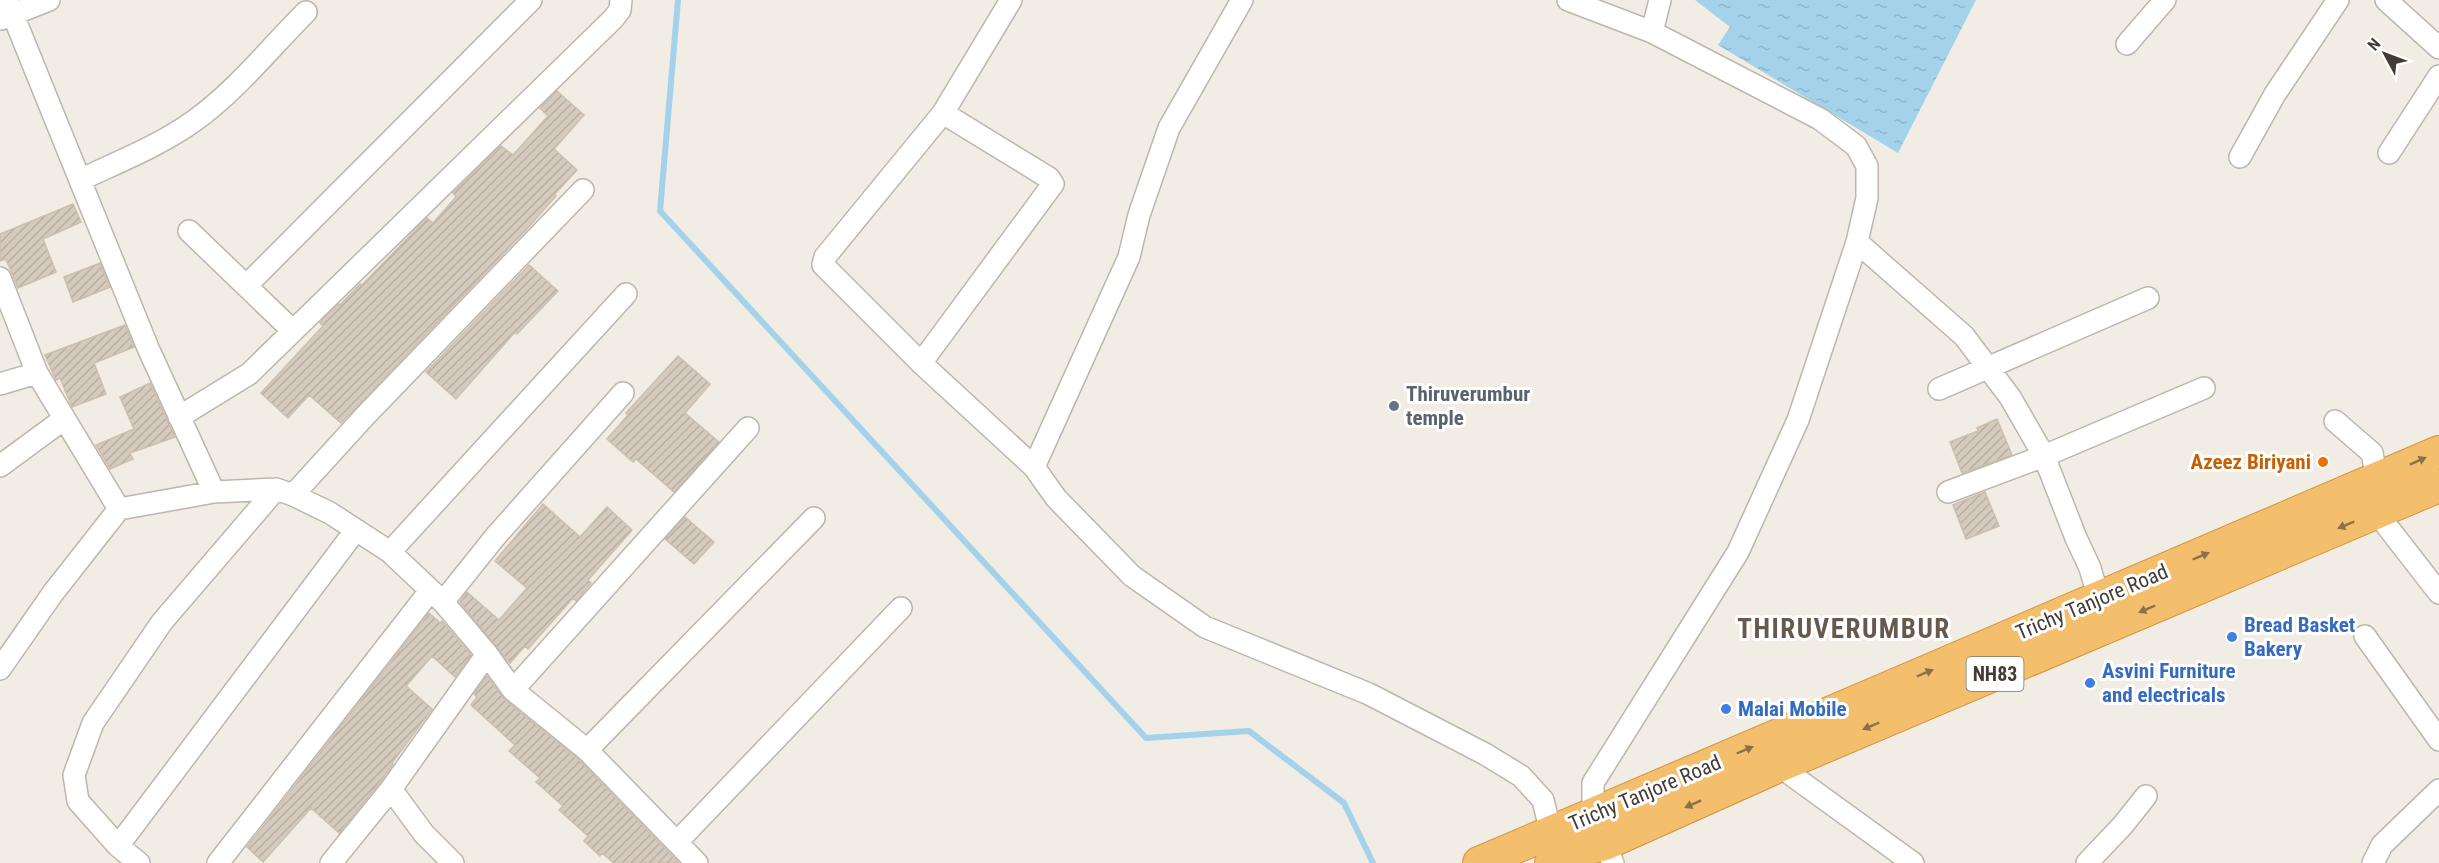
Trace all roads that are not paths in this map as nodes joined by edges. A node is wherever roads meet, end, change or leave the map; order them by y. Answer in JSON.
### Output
{"nodes":[{"id":1,"x":49,"y":0,"type":"edge"},
{"id":2,"x":531,"y":0,"type":"edge"},
{"id":3,"x":621,"y":0,"type":"edge"},
{"id":4,"x":1011,"y":0,"type":"edge"},
{"id":5,"x":1242,"y":0,"type":"edge"},
{"id":6,"x":1568,"y":0,"type":"edge"},
{"id":7,"x":1660,"y":0,"type":"edge"},
{"id":8,"x":2165,"y":0,"type":"edge"},
{"id":9,"x":2338,"y":0,"type":"edge"},
{"id":10,"x":2386,"y":0,"type":"edge"},
{"id":11,"x":7,"y":11,"type":"edge"},
{"id":12,"x":306,"y":12,"type":"dead end"},
{"id":13,"x":1652,"y":32,"type":"junction"},
{"id":14,"x":2127,"y":44,"type":"dead end"},
{"id":15,"x":2439,"y":48,"type":"edge"},
{"id":16,"x":2439,"y":76,"type":"edge"},
{"id":17,"x":943,"y":113,"type":"junction"},
{"id":18,"x":2389,"y":153,"type":"dead end"},
{"id":19,"x":2240,"y":157,"type":"dead end"},
{"id":20,"x":80,"y":180,"type":"junction"},
{"id":21,"x":583,"y":190,"type":"dead end"},
{"id":22,"x":189,"y":231,"type":"dead end"},
{"id":23,"x":1857,"y":242,"type":"junction"},
{"id":24,"x":0,"y":278,"type":"edge"},
{"id":25,"x":246,"y":286,"type":"junction"},
{"id":26,"x":626,"y":294,"type":"dead end"},
{"id":27,"x":2148,"y":298,"type":"dead end"},
{"id":28,"x":293,"y":331,"type":"junction"},
{"id":29,"x":921,"y":363,"type":"junction"},
{"id":30,"x":1989,"y":367,"type":"junction"},
{"id":31,"x":37,"y":373,"type":"junction"},
{"id":32,"x":0,"y":384,"type":"edge"},
{"id":33,"x":2204,"y":388,"type":"dead end"},
{"id":34,"x":1939,"y":389,"type":"dead end"},
{"id":35,"x":623,"y":393,"type":"dead end"},
{"id":36,"x":179,"y":417,"type":"junction"},
{"id":37,"x":64,"y":419,"type":"junction"},
{"id":38,"x":2335,"y":421,"type":"dead end"},
{"id":39,"x":748,"y":428,"type":"dead end"},
{"id":40,"x":2439,"y":452,"type":"edge"},
{"id":41,"x":2044,"y":456,"type":"junction"},
{"id":42,"x":0,"y":466,"type":"edge"},
{"id":43,"x":1034,"y":467,"type":"junction"},
{"id":44,"x":2377,"y":479,"type":"junction"},
{"id":45,"x":2439,"y":486,"type":"edge"},
{"id":46,"x":214,"y":492,"type":"junction"},
{"id":47,"x":284,"y":492,"type":"junction"},
{"id":48,"x":1948,"y":492,"type":"dead end"},
{"id":49,"x":119,"y":509,"type":"junction"},
{"id":50,"x":2376,"y":512,"type":"junction"},
{"id":51,"x":814,"y":518,"type":"dead end"},
{"id":52,"x":356,"y":531,"type":"junction"},
{"id":53,"x":390,"y":552,"type":"junction"},
{"id":54,"x":2439,"y":593,"type":"edge"},
{"id":55,"x":437,"y":597,"type":"junction"},
{"id":56,"x":2099,"y":599,"type":"junction"},
{"id":57,"x":902,"y":608,"type":"dead end"},
{"id":58,"x":2365,"y":636,"type":"dead end"},
{"id":59,"x":487,"y":654,"type":"junction"},
{"id":60,"x":0,"y":669,"type":"edge"},
{"id":61,"x":513,"y":690,"type":"junction"},
{"id":62,"x":2439,"y":740,"type":"edge"},
{"id":63,"x":587,"y":750,"type":"junction"},
{"id":64,"x":1779,"y":766,"type":"junction"},
{"id":65,"x":391,"y":789,"type":"junction"},
{"id":66,"x":2439,"y":790,"type":"edge"},
{"id":67,"x":2146,"y":796,"type":"dead end"},
{"id":68,"x":1593,"y":815,"type":"junction"},
{"id":69,"x":678,"y":841,"type":"junction"},
{"id":70,"x":118,"y":846,"type":"junction"},
{"id":71,"x":1551,"y":848,"type":"edge"},
{"id":72,"x":1609,"y":853,"type":"edge"},
{"id":73,"x":139,"y":863,"type":"edge"},
{"id":74,"x":218,"y":863,"type":"edge"},
{"id":75,"x":331,"y":863,"type":"edge"},
{"id":76,"x":453,"y":863,"type":"edge"},
{"id":77,"x":697,"y":863,"type":"edge"},
{"id":78,"x":1479,"y":863,"type":"edge"},
{"id":79,"x":1913,"y":863,"type":"edge"},
{"id":80,"x":2087,"y":863,"type":"edge"},
{"id":81,"x":2373,"y":863,"type":"edge"}],
"edges":[{"from":1,"to":11,"type":"street"},
{"from":2,"to":25,"type":"street"},
{"from":3,"to":28,"type":"street"},
{"from":4,"to":17,"type":"street"},
{"from":5,"to":43,"type":"street"},
{"from":6,"to":13,"type":"street"},
{"from":7,"to":13,"type":"street"},
{"from":8,"to":14,"type":"street"},
{"from":9,"to":19,"type":"street"},
{"from":10,"to":15,"type":"street"},
{"from":11,"to":20,"type":"street"},
{"from":12,"to":20,"type":"street"},
{"from":13,"to":23,"type":"street"},
{"from":16,"to":18,"type":"street"},
{"from":17,"to":29,"type":"street"},
{"from":17,"to":29,"type":"street"},
{"from":20,"to":36,"type":"street"},
{"from":21,"to":47,"type":"street"},
{"from":22,"to":25,"type":"street"},
{"from":23,"to":30,"type":"street"},
{"from":23,"to":68,"type":"street"},
{"from":24,"to":31,"type":"street"},
{"from":25,"to":28,"type":"street"},
{"from":26,"to":53,"type":"street"},
{"from":27,"to":30,"type":"street"},
{"from":28,"to":36,"type":"street"},
{"from":29,"to":43,"type":"street"},
{"from":30,"to":34,"type":"street"},
{"from":30,"to":41,"type":"street"},
{"from":31,"to":32,"type":"street"},
{"from":31,"to":37,"type":"street"},
{"from":33,"to":41,"type":"street"},
{"from":35,"to":55,"type":"street"},
{"from":36,"to":46,"type":"street"},
{"from":37,"to":42,"type":"street"},
{"from":37,"to":49,"type":"street"},
{"from":38,"to":44,"type":"street"},
{"from":39,"to":61,"type":"street"},
{"from":44,"to":40,"type":"highway","name":"Trichy Tanjore Road","number":"NH83","one_way":true},
{"from":41,"to":48,"type":"street"},
{"from":41,"to":56,"type":"street"},
{"from":43,"to":71,"type":"street"},
{"from":56,"to":44,"type":"highway","name":"Trichy Tanjore Road","number":"NH83","one_way":true},
{"from":45,"to":50,"type":"highway","name":"Trichy Tanjore Road","number":"NH83"},
{"from":46,"to":47,"type":"street"},
{"from":46,"to":49,"type":"street"},
{"from":47,"to":52,"type":"street"},
{"from":47,"to":70,"type":"street"},
{"from":49,"to":60,"type":"street"},
{"from":50,"to":54,"type":"street"},
{"from":50,"to":64,"type":"highway","name":"Trichy Tanjore Road","number":"NH83","one_way":true},
{"from":51,"to":63,"type":"street"},
{"from":52,"to":53,"type":"street"},
{"from":52,"to":70,"type":"street"},
{"from":53,"to":55,"type":"street"},
{"from":55,"to":59,"type":"street"},
{"from":55,"to":74,"type":"street"},
{"from":68,"to":56,"type":"highway","name":"Trichy Tanjore Road","number":"NH83","one_way":true},
{"from":57,"to":69,"type":"street"},
{"from":58,"to":62,"type":"street"},
{"from":59,"to":61,"type":"street"},
{"from":59,"to":65,"type":"street"},
{"from":61,"to":63,"type":"street"},
{"from":63,"to":69,"type":"street"},
{"from":64,"to":72,"type":"highway","name":"Trichy Tanjore Road","number":"NH83","one_way":true},
{"from":64,"to":79,"type":"street"},
{"from":65,"to":75,"type":"street"},
{"from":65,"to":76,"type":"street"},
{"from":66,"to":81,"type":"street"},
{"from":67,"to":80,"type":"street"},
{"from":68,"to":71,"type":"highway","name":"Trichy Tanjore Road","number":"NH83"},
{"from":68,"to":72,"type":"street"},
{"from":69,"to":77,"type":"street"},
{"from":70,"to":73,"type":"street"},
{"from":71,"to":72,"type":"highway","name":"Trichy Tanjore Road","number":"NH83"},
{"from":71,"to":78,"type":"highway","name":"Trichy Tanjore Road","number":"NH83"}]}
